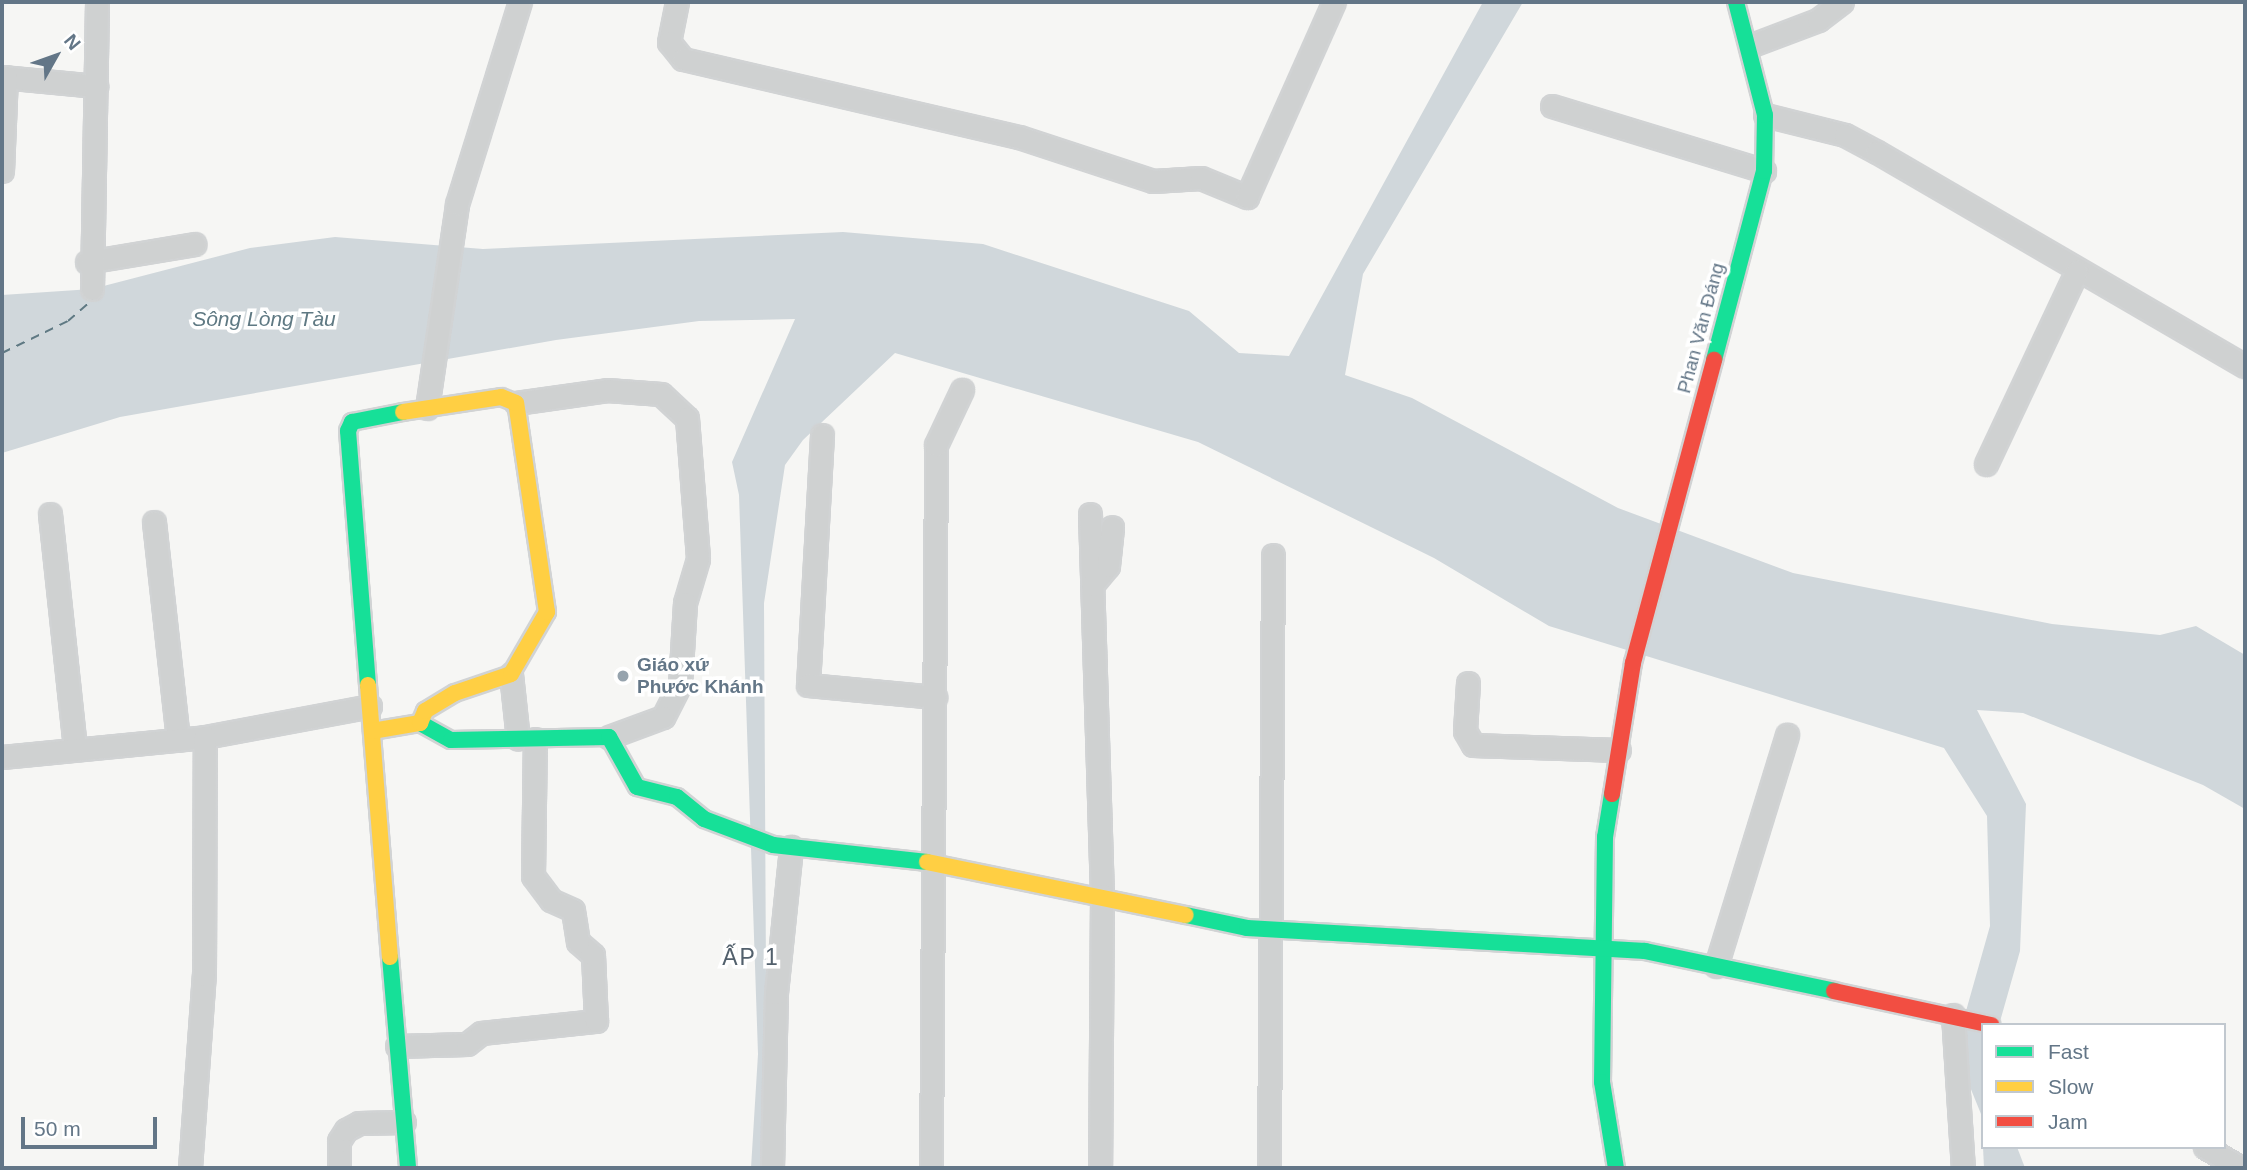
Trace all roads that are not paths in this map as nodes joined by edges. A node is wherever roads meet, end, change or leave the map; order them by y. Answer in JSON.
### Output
{"nodes":[{"id":1,"x":97,"y":2,"type":"edge"},
{"id":2,"x":520,"y":2,"type":"edge"},
{"id":3,"x":677,"y":2,"type":"edge"},
{"id":4,"x":1334,"y":2,"type":"edge"},
{"id":5,"x":1736,"y":2,"type":"edge"},
{"id":6,"x":1842,"y":2,"type":"edge"},
{"id":7,"x":1752,"y":45,"type":"junction"},
{"id":8,"x":4,"y":77,"type":"edge"},
{"id":9,"x":97,"y":86,"type":"junction"},
{"id":10,"x":1552,"y":106,"type":"dead end"},
{"id":11,"x":1765,"y":115,"type":"junction"},
{"id":12,"x":1764,"y":171,"type":"junction"},
{"id":13,"x":2,"y":172,"type":"edge"},
{"id":14,"x":195,"y":244,"type":"dead end"},
{"id":15,"x":88,"y":262,"type":"junction"},
{"id":16,"x":2077,"y":271,"type":"junction"},
{"id":17,"x":92,"y":289,"type":"dead end"},
{"id":18,"x":2245,"y":366,"type":"edge"},
{"id":19,"x":962,"y":390,"type":"dead end"},
{"id":20,"x":516,"y":403,"type":"junction"},
{"id":21,"x":427,"y":408,"type":"junction"},
{"id":22,"x":822,"y":435,"type":"dead end"},
{"id":23,"x":1986,"y":464,"type":"dead end"},
{"id":24,"x":50,"y":514,"type":"dead end"},
{"id":25,"x":1090,"y":514,"type":"dead end"},
{"id":26,"x":154,"y":522,"type":"dead end"},
{"id":27,"x":1112,"y":527,"type":"dead end"},
{"id":28,"x":1273,"y":555,"type":"dead end"},
{"id":29,"x":1092,"y":585,"type":"junction"},
{"id":30,"x":511,"y":674,"type":"junction"},
{"id":31,"x":1468,"y":683,"type":"dead end"},
{"id":32,"x":935,"y":697,"type":"junction"},
{"id":33,"x":370,"y":706,"type":"junction"},
{"id":34,"x":420,"y":723,"type":"junction"},
{"id":35,"x":372,"y":731,"type":"junction"},
{"id":36,"x":1787,"y":735,"type":"dead end"},
{"id":37,"x":205,"y":737,"type":"junction"},
{"id":38,"x":609,"y":737,"type":"junction"},
{"id":39,"x":527,"y":739,"type":"junction"},
{"id":40,"x":178,"y":740,"type":"junction"},
{"id":41,"x":75,"y":749,"type":"junction"},
{"id":42,"x":1619,"y":750,"type":"junction"},
{"id":43,"x":2,"y":757,"type":"edge"},
{"id":44,"x":782,"y":846,"type":"junction"},
{"id":45,"x":932,"y":863,"type":"junction"},
{"id":46,"x":1102,"y":895,"type":"junction"},
{"id":47,"x":1271,"y":930,"type":"junction"},
{"id":48,"x":1607,"y":948,"type":"junction"},
{"id":49,"x":1716,"y":966,"type":"junction"},
{"id":50,"x":1956,"y":1016,"type":"junction"},
{"id":51,"x":1982,"y":1023,"type":"edge"},
{"id":52,"x":397,"y":1046,"type":"junction"},
{"id":53,"x":404,"y":1122,"type":"junction"},
{"id":54,"x":2208,"y":1149,"type":"edge"},
{"id":55,"x":1962,"y":1160,"type":"edge"},
{"id":56,"x":190,"y":1168,"type":"edge"},
{"id":57,"x":339,"y":1168,"type":"edge"},
{"id":58,"x":408,"y":1168,"type":"edge"},
{"id":59,"x":772,"y":1168,"type":"edge"},
{"id":60,"x":931,"y":1168,"type":"edge"},
{"id":61,"x":1100,"y":1168,"type":"edge"},
{"id":62,"x":1269,"y":1168,"type":"edge"},
{"id":63,"x":1616,"y":1168,"type":"edge"},
{"id":64,"x":2241,"y":1168,"type":"edge"}],
"edges":[{"from":1,"to":9,"type":"street"},
{"from":2,"to":21,"type":"street"},
{"from":3,"to":4,"type":"street"},
{"from":5,"to":7,"type":"street","name":"Phan Văn Đáng"},
{"from":6,"to":7,"type":"street"},
{"from":7,"to":11,"type":"street","name":"Phan Văn Đáng"},
{"from":8,"to":9,"type":"street"},
{"from":8,"to":13,"type":"street"},
{"from":9,"to":15,"type":"street"},
{"from":10,"to":12,"type":"street"},
{"from":11,"to":12,"type":"street","name":"Phan Văn Đáng"},
{"from":11,"to":16,"type":"street"},
{"from":12,"to":42,"type":"street","name":"Phan Văn Đáng"},
{"from":14,"to":15,"type":"street"},
{"from":15,"to":17,"type":"street"},
{"from":16,"to":18,"type":"street"},
{"from":16,"to":23,"type":"street"},
{"from":19,"to":32,"type":"street"},
{"from":20,"to":21,"type":"street"},
{"from":20,"to":30,"type":"street"},
{"from":20,"to":38,"type":"street"},
{"from":21,"to":33,"type":"street"},
{"from":22,"to":32,"type":"street"},
{"from":24,"to":41,"type":"street"},
{"from":25,"to":29,"type":"street"},
{"from":26,"to":40,"type":"street"},
{"from":27,"to":29,"type":"street"},
{"from":28,"to":47,"type":"street"},
{"from":29,"to":46,"type":"street"},
{"from":30,"to":34,"type":"street"},
{"from":30,"to":39,"type":"street"},
{"from":31,"to":42,"type":"street"},
{"from":32,"to":45,"type":"street"},
{"from":33,"to":35,"type":"street"},
{"from":33,"to":37,"type":"street"},
{"from":34,"to":35,"type":"street"},
{"from":34,"to":39,"type":"street"},
{"from":35,"to":52,"type":"street"},
{"from":36,"to":49,"type":"street"},
{"from":37,"to":40,"type":"street"},
{"from":37,"to":56,"type":"street"},
{"from":38,"to":39,"type":"street"},
{"from":38,"to":44,"type":"street"},
{"from":39,"to":52,"type":"street"},
{"from":40,"to":41,"type":"street"},
{"from":41,"to":43,"type":"street"},
{"from":42,"to":48,"type":"street","name":"Phan Văn Đáng"},
{"from":44,"to":45,"type":"street"},
{"from":44,"to":59,"type":"street"},
{"from":45,"to":46,"type":"street"},
{"from":45,"to":60,"type":"street"},
{"from":46,"to":47,"type":"street"},
{"from":46,"to":61,"type":"street"},
{"from":47,"to":48,"type":"street"},
{"from":47,"to":62,"type":"street"},
{"from":48,"to":49,"type":"street"},
{"from":48,"to":63,"type":"street","name":"Phan Văn Đáng"},
{"from":49,"to":50,"type":"street"},
{"from":50,"to":51,"type":"street"},
{"from":50,"to":55,"type":"street"},
{"from":52,"to":53,"type":"street"},
{"from":53,"to":57,"type":"street"},
{"from":53,"to":58,"type":"street"},
{"from":54,"to":64,"type":"street"}]}
